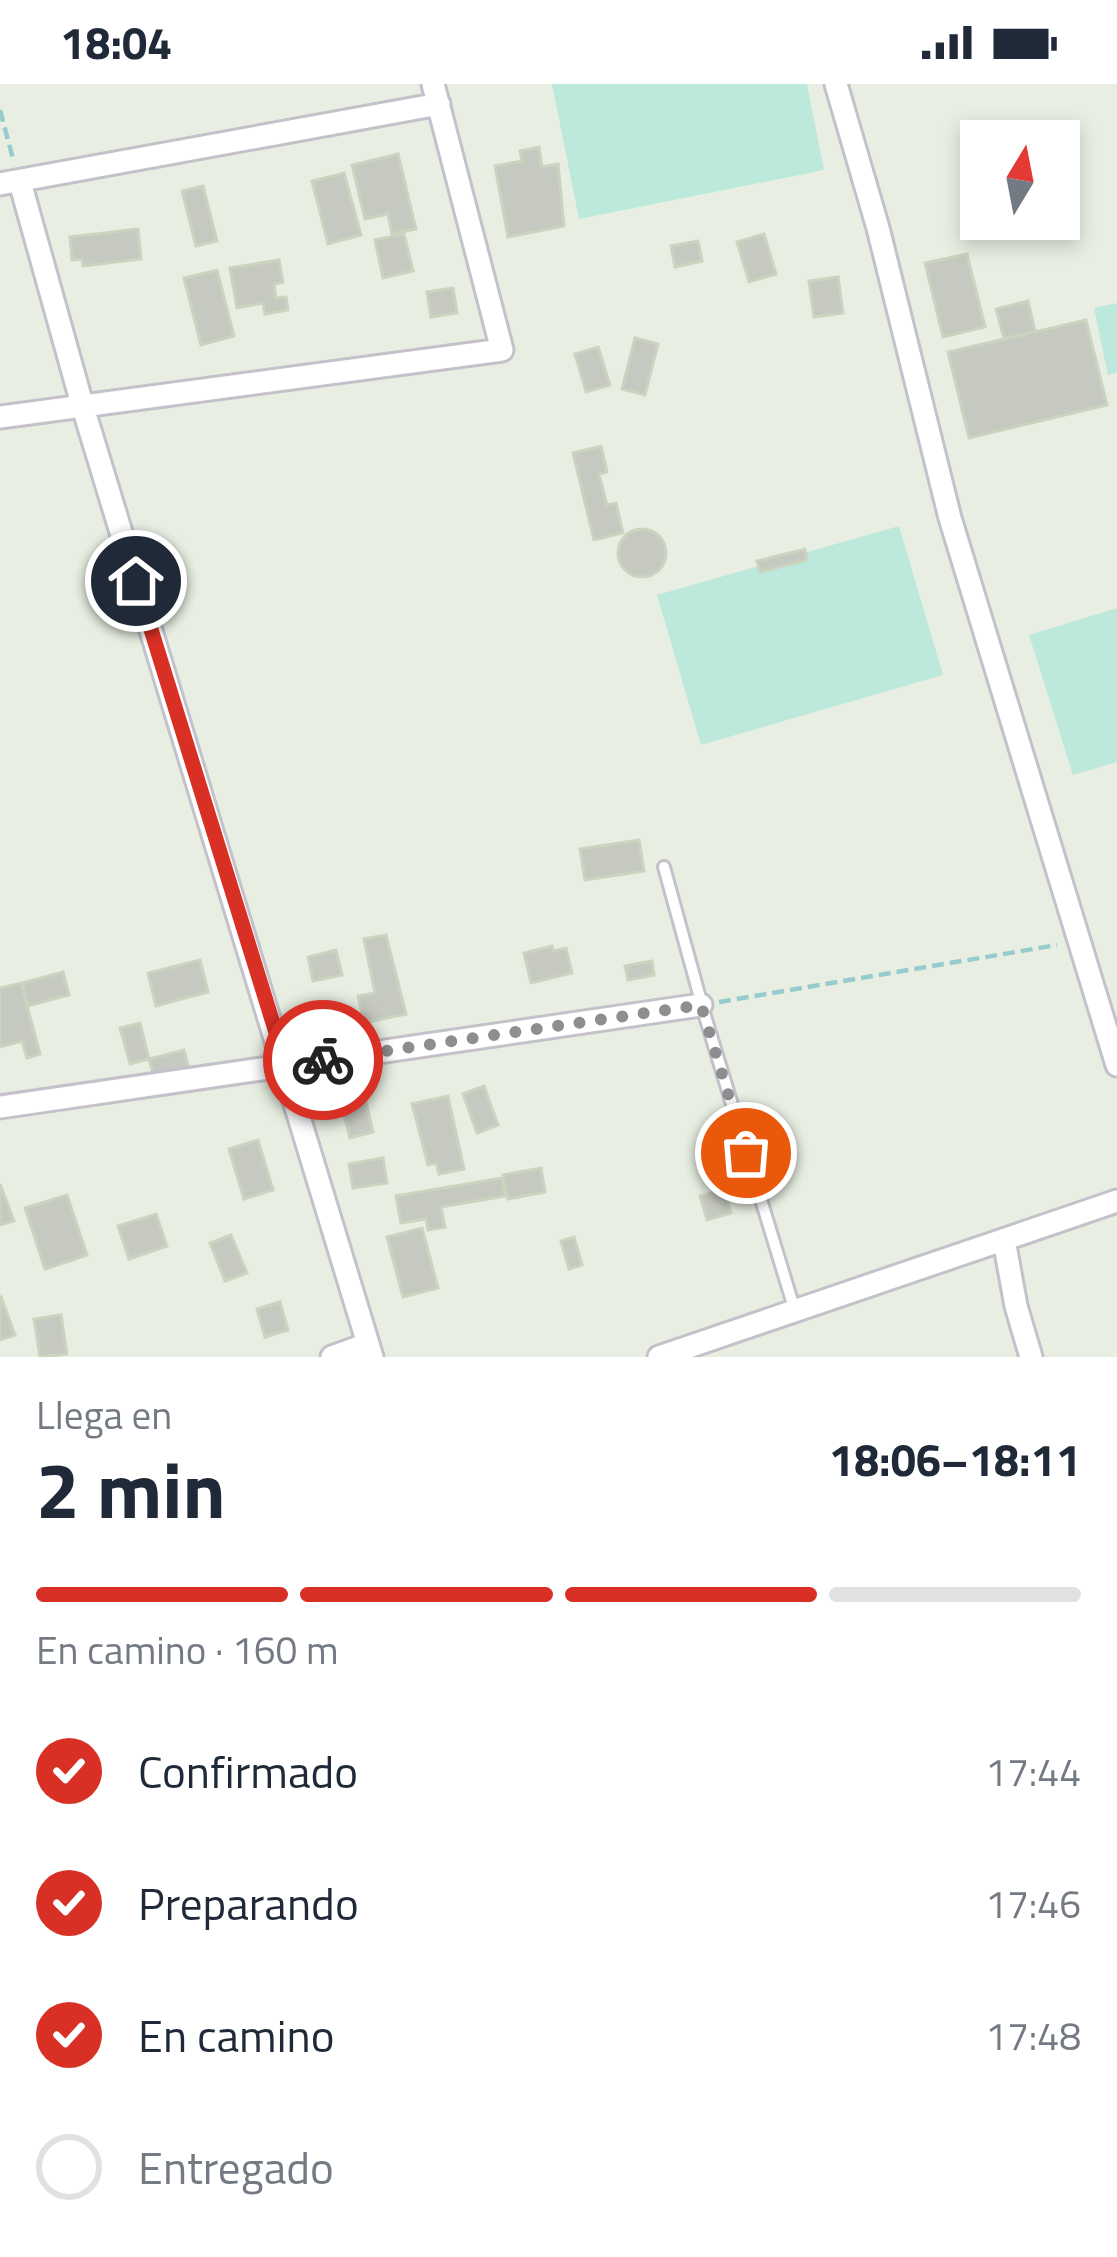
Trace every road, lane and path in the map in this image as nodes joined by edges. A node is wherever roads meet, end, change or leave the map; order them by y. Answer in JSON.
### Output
{"nodes":[{"id":1,"x":836,"y":84,"type":"edge"},
{"id":2,"x":436,"y":94,"type":"edge"},
{"id":3,"x":0,"y":110,"type":"edge"},
{"id":4,"x":10,"y":183,"type":"edge"},
{"id":5,"x":82,"y":404,"type":"junction"},
{"id":6,"x":0,"y":416,"type":"edge"},
{"id":7,"x":664,"y":867,"type":"dead end"},
{"id":8,"x":1079,"y":941,"type":"junction"},
{"id":9,"x":701,"y":1005,"type":"junction"},
{"id":10,"x":286,"y":1065,"type":"junction"},
{"id":11,"x":1117,"y":1065,"type":"edge"},
{"id":12,"x":0,"y":1107,"type":"edge"},
{"id":13,"x":1117,"y":1201,"type":"edge"},
{"id":14,"x":1004,"y":1240,"type":"junction"},
{"id":15,"x":795,"y":1311,"type":"junction"},
{"id":16,"x":370,"y":1350,"type":"edge"},
{"id":17,"x":332,"y":1357,"type":"edge"},
{"id":18,"x":659,"y":1357,"type":"edge"},
{"id":19,"x":1031,"y":1357,"type":"edge"}],
"edges":[{"from":1,"to":8,"type":"street"},
{"from":2,"to":4,"type":"street"},
{"from":2,"to":5,"type":"street"},
{"from":3,"to":4,"type":"path"},
{"from":4,"to":5,"type":"street"},
{"from":5,"to":6,"type":"street"},
{"from":5,"to":10,"type":"street"},
{"from":7,"to":9,"type":"lane"},
{"from":8,"to":9,"type":"path"},
{"from":8,"to":11,"type":"street"},
{"from":9,"to":10,"type":"street"},
{"from":9,"to":15,"type":"lane"},
{"from":10,"to":12,"type":"street"},
{"from":10,"to":16,"type":"street"},
{"from":13,"to":14,"type":"street"},
{"from":14,"to":15,"type":"street"},
{"from":14,"to":19,"type":"street"},
{"from":15,"to":18,"type":"street"},
{"from":16,"to":17,"type":"street"}]}
